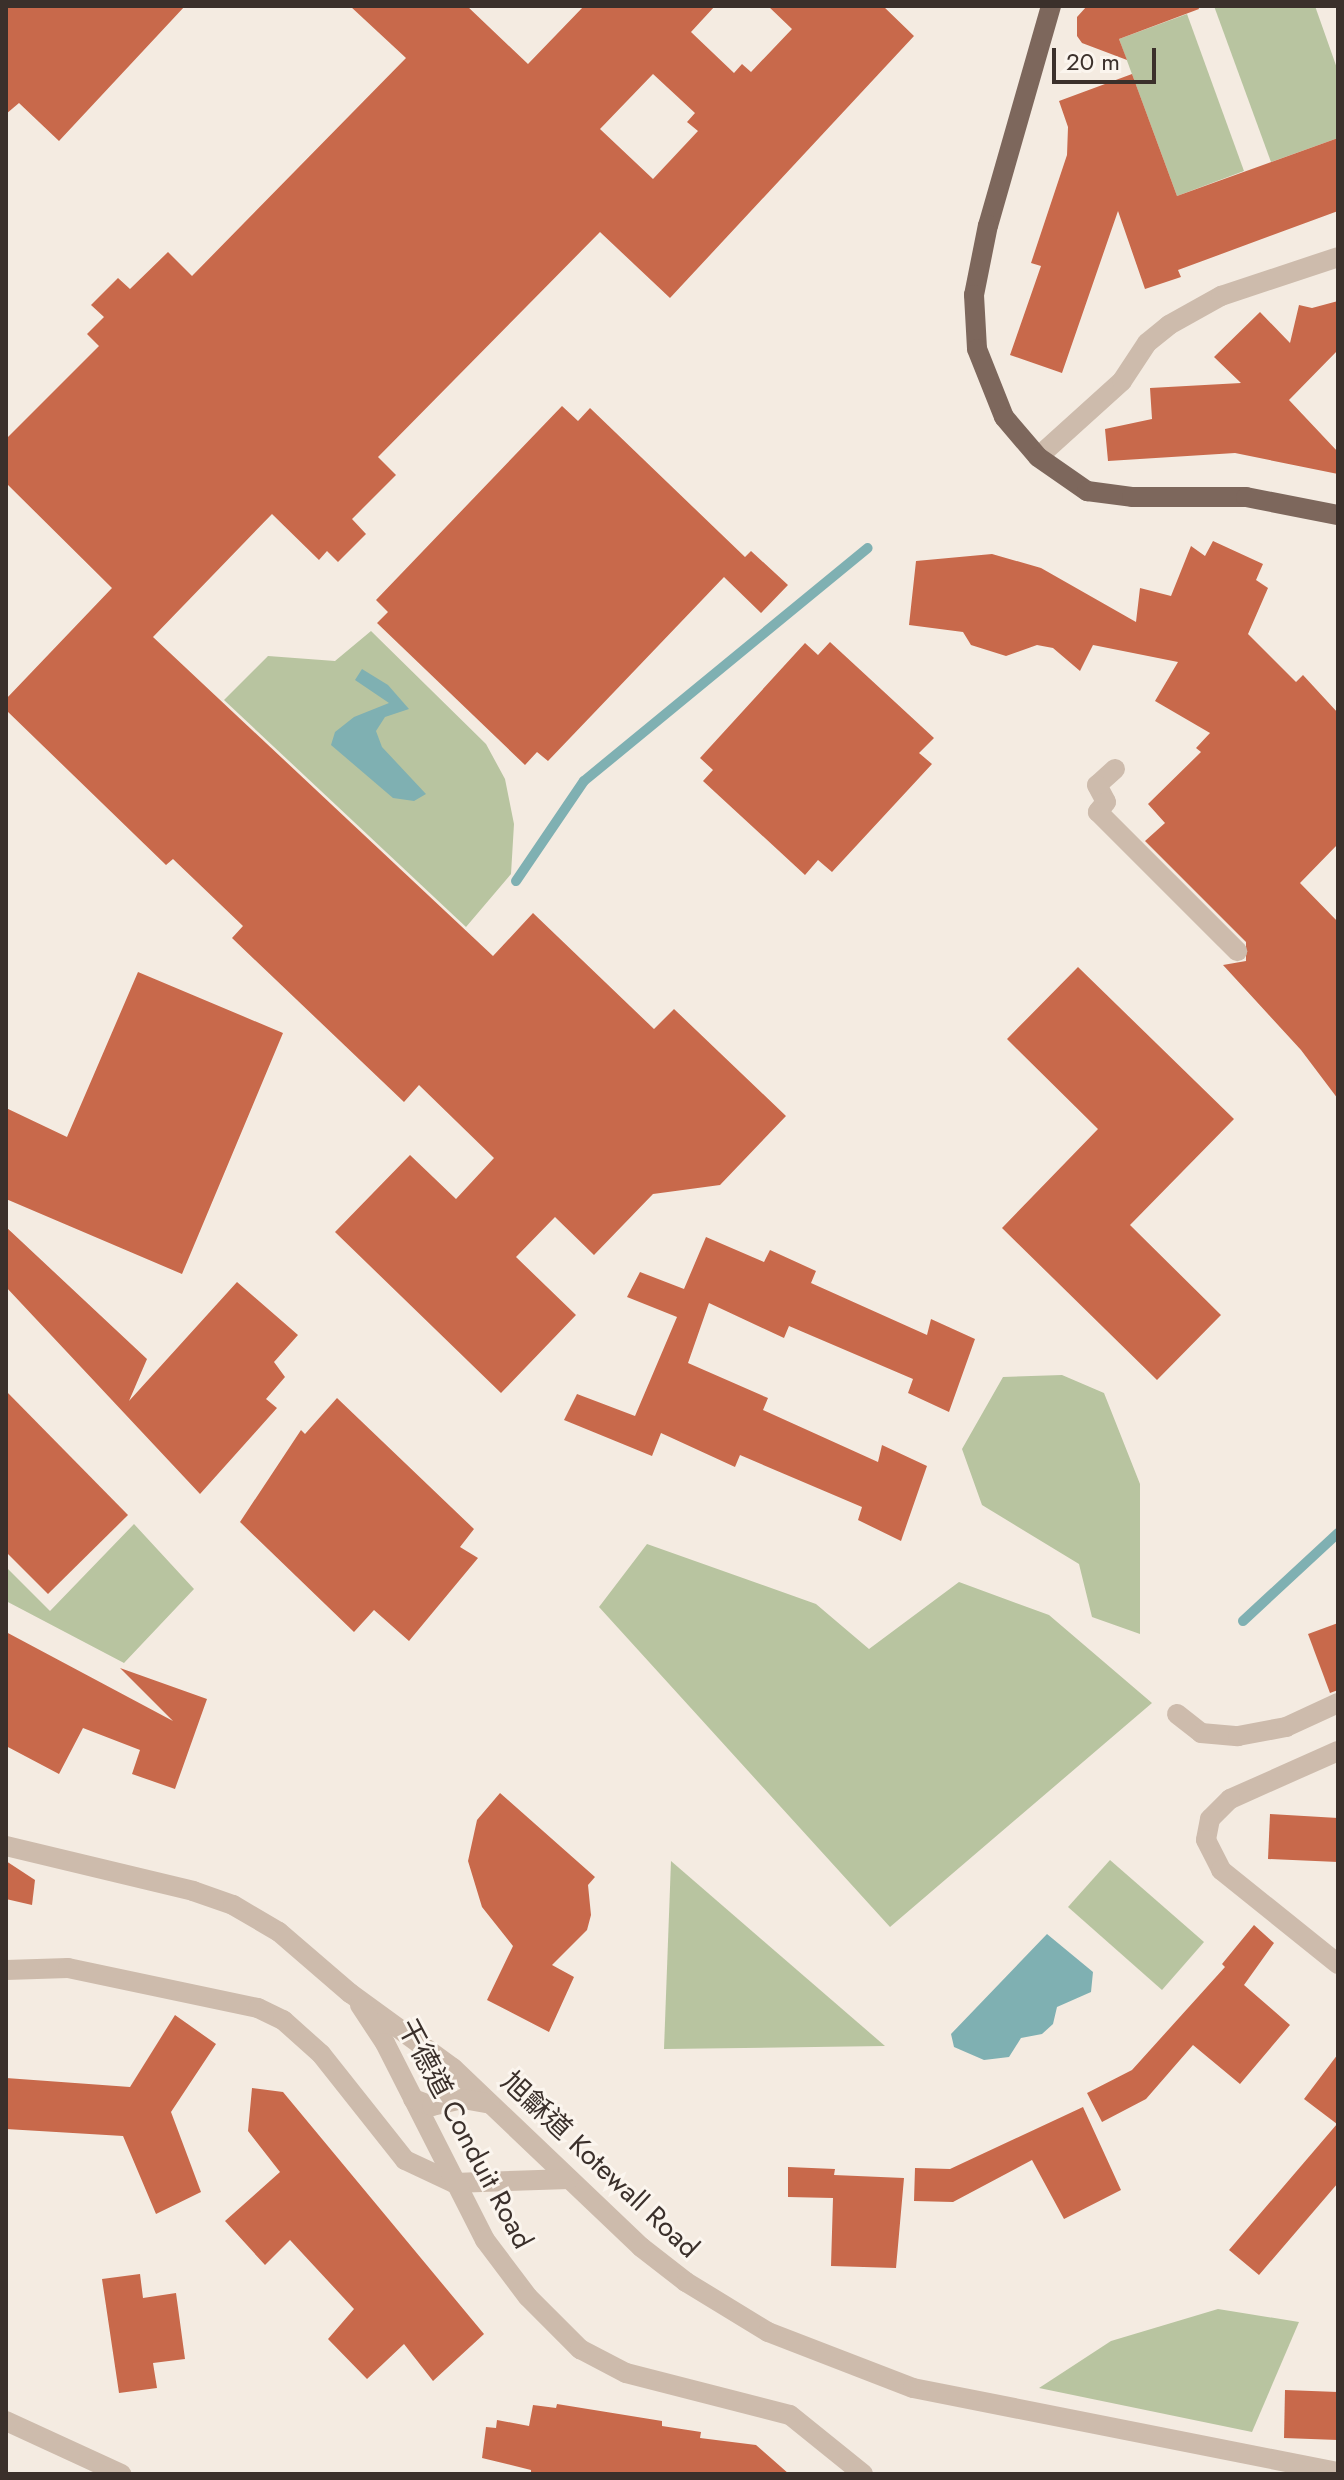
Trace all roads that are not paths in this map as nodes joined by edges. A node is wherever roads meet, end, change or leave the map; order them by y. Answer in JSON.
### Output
{"nodes":[{"id":1,"x":1051,"y":6,"type":"edge"},
{"id":2,"x":1338,"y":257,"type":"edge"},
{"id":3,"x":1038,"y":457,"type":"junction"},
{"id":4,"x":1338,"y":515,"type":"edge"},
{"id":5,"x":1115,"y":769,"type":"dead end"},
{"id":6,"x":1237,"y":951,"type":"dead end"},
{"id":7,"x":1338,"y":1703,"type":"edge"},
{"id":8,"x":1177,"y":1714,"type":"dead end"},
{"id":9,"x":1338,"y":1751,"type":"edge"},
{"id":10,"x":6,"y":1846,"type":"edge"},
{"id":11,"x":1338,"y":1964,"type":"edge"},
{"id":12,"x":6,"y":1970,"type":"edge"},
{"id":13,"x":350,"y":1993,"type":"junction"},
{"id":14,"x":413,"y":2099,"type":"junction"},
{"id":15,"x":494,"y":2105,"type":"junction"},
{"id":16,"x":569,"y":2179,"type":"junction"},
{"id":17,"x":454,"y":2183,"type":"junction"},
{"id":18,"x":6,"y":2421,"type":"edge"},
{"id":19,"x":1338,"y":2472,"type":"edge"},
{"id":20,"x":121,"y":2474,"type":"edge"},
{"id":21,"x":863,"y":2474,"type":"edge"}],
"edges":[{"from":1,"to":3,"type":"main road"},
{"from":2,"to":3,"type":"street"},
{"from":3,"to":4,"type":"main road"},
{"from":5,"to":6,"type":"street"},
{"from":7,"to":8,"type":"street"},
{"from":9,"to":11,"type":"street"},
{"from":10,"to":13,"type":"street","name":"旭龢道 Kotewall Road"},
{"from":12,"to":17,"type":"street"},
{"from":13,"to":14,"type":"street","name":"干德道 Conduit Road"},
{"from":13,"to":15,"type":"street","name":"旭龢道 Kotewall Road"},
{"from":14,"to":15,"type":"street"},
{"from":14,"to":17,"type":"street","name":"干德道 Conduit Road"},
{"from":15,"to":16,"type":"street","name":"旭龢道 Kotewall Road"},
{"from":16,"to":17,"type":"street"},
{"from":16,"to":19,"type":"street","name":"旭龢道 Kotewall Road"},
{"from":17,"to":21,"type":"street","name":"干德道 Conduit Road"},
{"from":18,"to":20,"type":"street"}]}
